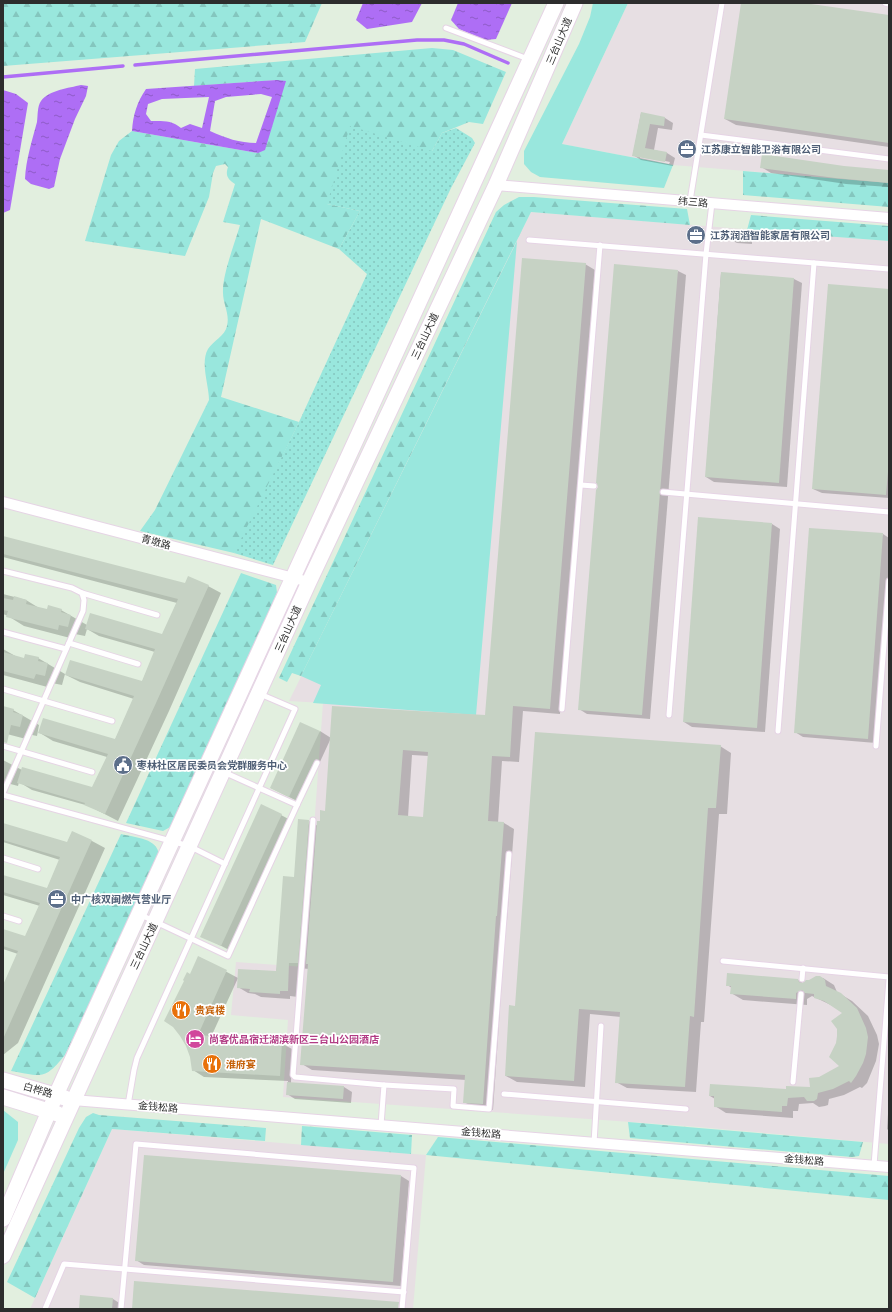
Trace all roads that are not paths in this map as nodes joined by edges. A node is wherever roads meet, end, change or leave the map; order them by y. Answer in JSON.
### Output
{"nodes":[{"id":1,"x":556,"y":3,"type":"edge"},
{"id":2,"x":575,"y":3,"type":"edge"},
{"id":3,"x":722,"y":3,"type":"edge"},
{"id":4,"x":885,"y":3,"type":"edge"},
{"id":5,"x":889,"y":4,"type":"edge"},
{"id":6,"x":446,"y":28,"type":"dead end"},
{"id":7,"x":529,"y":60,"type":"junction"},
{"id":8,"x":701,"y":135,"type":"junction"},
{"id":9,"x":889,"y":158,"type":"edge"},
{"id":10,"x":496,"y":185,"type":"junction"},
{"id":11,"x":690,"y":201,"type":"junction"},
{"id":12,"x":712,"y":203,"type":"junction"},
{"id":13,"x":889,"y":218,"type":"edge"},
{"id":14,"x":529,"y":240,"type":"dead end"},
{"id":15,"x":600,"y":245,"type":"junction"},
{"id":16,"x":706,"y":254,"type":"junction"},
{"id":17,"x":814,"y":263,"type":"junction"},
{"id":18,"x":889,"y":269,"type":"edge"},
{"id":19,"x":580,"y":485,"type":"junction"},
{"id":20,"x":594,"y":486,"type":"dead end"},
{"id":21,"x":663,"y":492,"type":"dead end"},
{"id":22,"x":687,"y":494,"type":"junction"},
{"id":23,"x":3,"y":502,"type":"edge"},
{"id":24,"x":796,"y":503,"type":"junction"},
{"id":25,"x":889,"y":512,"type":"edge"},
{"id":26,"x":3,"y":571,"type":"edge"},
{"id":27,"x":292,"y":577,"type":"junction"},
{"id":28,"x":889,"y":581,"type":"edge"},
{"id":29,"x":309,"y":582,"type":"junction"},
{"id":30,"x":82,"y":593,"type":"junction"},
{"id":31,"x":157,"y":615,"type":"dead end"},
{"id":32,"x":3,"y":632,"type":"edge"},
{"id":33,"x":69,"y":643,"type":"junction"},
{"id":34,"x":66,"y":649,"type":"junction"},
{"id":35,"x":138,"y":664,"type":"dead end"},
{"id":36,"x":3,"y":689,"type":"edge"},
{"id":37,"x":251,"y":689,"type":"junction"},
{"id":38,"x":44,"y":701,"type":"junction"},
{"id":39,"x":562,"y":709,"type":"dead end"},
{"id":40,"x":669,"y":715,"type":"dead end"},
{"id":41,"x":112,"y":721,"type":"dead end"},
{"id":42,"x":778,"y":731,"type":"dead end"},
{"id":43,"x":3,"y":746,"type":"edge"},
{"id":44,"x":876,"y":746,"type":"dead end"},
{"id":45,"x":22,"y":751,"type":"junction"},
{"id":46,"x":317,"y":763,"type":"dead end"},
{"id":47,"x":207,"y":765,"type":"junction"},
{"id":48,"x":92,"y":772,"type":"dead end"},
{"id":49,"x":223,"y":772,"type":"junction"},
{"id":50,"x":260,"y":788,"type":"junction"},
{"id":51,"x":3,"y":794,"type":"edge"},
{"id":52,"x":297,"y":805,"type":"junction"},
{"id":53,"x":313,"y":820,"type":"dead end"},
{"id":54,"x":172,"y":842,"type":"junction"},
{"id":55,"x":189,"y":846,"type":"junction"},
{"id":56,"x":508,"y":854,"type":"dead end"},
{"id":57,"x":3,"y":858,"type":"edge"},
{"id":58,"x":225,"y":864,"type":"junction"},
{"id":59,"x":38,"y":868,"type":"dead end"},
{"id":60,"x":139,"y":914,"type":"junction"},
{"id":61,"x":3,"y":916,"type":"edge"},
{"id":62,"x":18,"y":921,"type":"dead end"},
{"id":63,"x":155,"y":922,"type":"junction"},
{"id":64,"x":192,"y":938,"type":"junction"},
{"id":65,"x":723,"y":961,"type":"dead end"},
{"id":66,"x":803,"y":968,"type":"junction"},
{"id":67,"x":802,"y":979,"type":"dead end"},
{"id":68,"x":889,"y":979,"type":"edge"},
{"id":69,"x":801,"y":994,"type":"dead end"},
{"id":70,"x":601,"y":1026,"type":"dead end"},
{"id":71,"x":3,"y":1080,"type":"edge"},
{"id":72,"x":793,"y":1082,"type":"dead end"},
{"id":73,"x":384,"y":1085,"type":"junction"},
{"id":74,"x":504,"y":1094,"type":"dead end"},
{"id":75,"x":56,"y":1095,"type":"junction"},
{"id":76,"x":3,"y":1097,"type":"edge"},
{"id":77,"x":73,"y":1100,"type":"junction"},
{"id":78,"x":597,"y":1101,"type":"junction"},
{"id":79,"x":128,"y":1105,"type":"junction"},
{"id":80,"x":686,"y":1109,"type":"dead end"},
{"id":81,"x":50,"y":1111,"type":"junction"},
{"id":82,"x":66,"y":1116,"type":"junction"},
{"id":83,"x":381,"y":1125,"type":"junction"},
{"id":84,"x":594,"y":1142,"type":"junction"},
{"id":85,"x":874,"y":1166,"type":"junction"},
{"id":86,"x":889,"y":1167,"type":"edge"},
{"id":87,"x":3,"y":1218,"type":"edge"},
{"id":88,"x":3,"y":1256,"type":"edge"},
{"id":89,"x":125,"y":1269,"type":"junction"},
{"id":90,"x":404,"y":1292,"type":"junction"},
{"id":91,"x":44,"y":1309,"type":"edge"},
{"id":92,"x":122,"y":1309,"type":"edge"},
{"id":93,"x":402,"y":1309,"type":"edge"}],
"edges":[{"from":1,"to":7,"type":"main road","name":"三台山大道"},
{"from":2,"to":10,"type":"main road","name":"三台山大道"},
{"from":3,"to":8,"type":"lane"},
{"from":4,"to":5,"type":"lane"},
{"from":6,"to":7,"type":"lane"},
{"from":7,"to":27,"type":"main road","name":"三台山大道"},
{"from":8,"to":9,"type":"lane"},
{"from":8,"to":11,"type":"lane"},
{"from":10,"to":11,"type":"street","name":"纬三路"},
{"from":10,"to":29,"type":"main road","name":"三台山大道"},
{"from":11,"to":12,"type":"street","name":"纬三路"},
{"from":12,"to":13,"type":"street","name":"纬三路"},
{"from":12,"to":16,"type":"lane"},
{"from":14,"to":15,"type":"lane"},
{"from":15,"to":16,"type":"lane"},
{"from":15,"to":19,"type":"lane"},
{"from":16,"to":17,"type":"lane"},
{"from":16,"to":22,"type":"lane"},
{"from":17,"to":18,"type":"lane"},
{"from":17,"to":24,"type":"lane"},
{"from":19,"to":20,"type":"lane"},
{"from":19,"to":39,"type":"lane"},
{"from":21,"to":22,"type":"lane"},
{"from":22,"to":24,"type":"lane"},
{"from":22,"to":40,"type":"lane"},
{"from":23,"to":27,"type":"street","name":"青墩路"},
{"from":24,"to":25,"type":"lane"},
{"from":24,"to":42,"type":"lane"},
{"from":26,"to":30,"type":"lane"},
{"from":27,"to":29,"type":"street","name":"青墩路"},
{"from":27,"to":37,"type":"main road","name":"三台山大道"},
{"from":28,"to":44,"type":"lane"},
{"from":29,"to":37,"type":"main road","name":"三台山大道"},
{"from":30,"to":31,"type":"lane"},
{"from":30,"to":33,"type":"lane"},
{"from":32,"to":34,"type":"lane"},
{"from":33,"to":34,"type":"lane"},
{"from":33,"to":35,"type":"lane"},
{"from":34,"to":38,"type":"lane"},
{"from":36,"to":38,"type":"lane"},
{"from":37,"to":47,"type":"main road","name":"三台山大道"},
{"from":37,"to":49,"type":"main road","name":"三台山大道"},
{"from":37,"to":50,"type":"lane"},
{"from":38,"to":41,"type":"lane"},
{"from":38,"to":45,"type":"lane"},
{"from":43,"to":45,"type":"lane"},
{"from":45,"to":48,"type":"lane"},
{"from":45,"to":51,"type":"lane"},
{"from":46,"to":52,"type":"lane"},
{"from":47,"to":49,"type":"lane"},
{"from":47,"to":54,"type":"main road","name":"三台山大道"},
{"from":49,"to":50,"type":"lane"},
{"from":49,"to":55,"type":"main road","name":"三台山大道"},
{"from":50,"to":52,"type":"lane"},
{"from":50,"to":58,"type":"lane"},
{"from":51,"to":54,"type":"lane"},
{"from":52,"to":64,"type":"lane"},
{"from":53,"to":73,"type":"lane"},
{"from":54,"to":55,"type":"lane"},
{"from":54,"to":60,"type":"main road","name":"三台山大道"},
{"from":55,"to":58,"type":"lane"},
{"from":55,"to":63,"type":"main road","name":"三台山大道"},
{"from":56,"to":73,"type":"lane"},
{"from":57,"to":59,"type":"lane"},
{"from":58,"to":64,"type":"lane"},
{"from":60,"to":63,"type":"lane"},
{"from":60,"to":75,"type":"main road","name":"三台山大道"},
{"from":61,"to":62,"type":"lane"},
{"from":63,"to":64,"type":"lane"},
{"from":63,"to":77,"type":"main road","name":"三台山大道"},
{"from":64,"to":79,"type":"lane"},
{"from":65,"to":66,"type":"lane"},
{"from":66,"to":67,"type":"lane"},
{"from":66,"to":68,"type":"lane"},
{"from":68,"to":85,"type":"lane"},
{"from":69,"to":72,"type":"lane"},
{"from":70,"to":78,"type":"lane"},
{"from":71,"to":75,"type":"main road","name":"白桦路"},
{"from":73,"to":83,"type":"lane"},
{"from":74,"to":78,"type":"lane"},
{"from":75,"to":77,"type":"main road","name":"白桦路"},
{"from":75,"to":81,"type":"main road","name":"三台山大道"},
{"from":76,"to":81,"type":"main road","name":"白桦路"},
{"from":77,"to":79,"type":"street","name":"金钱松路"},
{"from":77,"to":82,"type":"main road","name":"三台山大道"},
{"from":78,"to":80,"type":"lane"},
{"from":78,"to":84,"type":"lane"},
{"from":79,"to":83,"type":"street","name":"金钱松路"},
{"from":81,"to":82,"type":"main road","name":"白桦路"},
{"from":81,"to":87,"type":"main road","name":"三台山大道"},
{"from":82,"to":88,"type":"main road","name":"三台山大道"},
{"from":83,"to":84,"type":"street","name":"金钱松路"},
{"from":84,"to":85,"type":"street","name":"金钱松路"},
{"from":85,"to":86,"type":"street","name":"金钱松路"},
{"from":89,"to":90,"type":"lane"},
{"from":89,"to":90,"type":"lane"},
{"from":89,"to":91,"type":"lane"},
{"from":89,"to":92,"type":"lane"},
{"from":90,"to":93,"type":"lane"}]}
